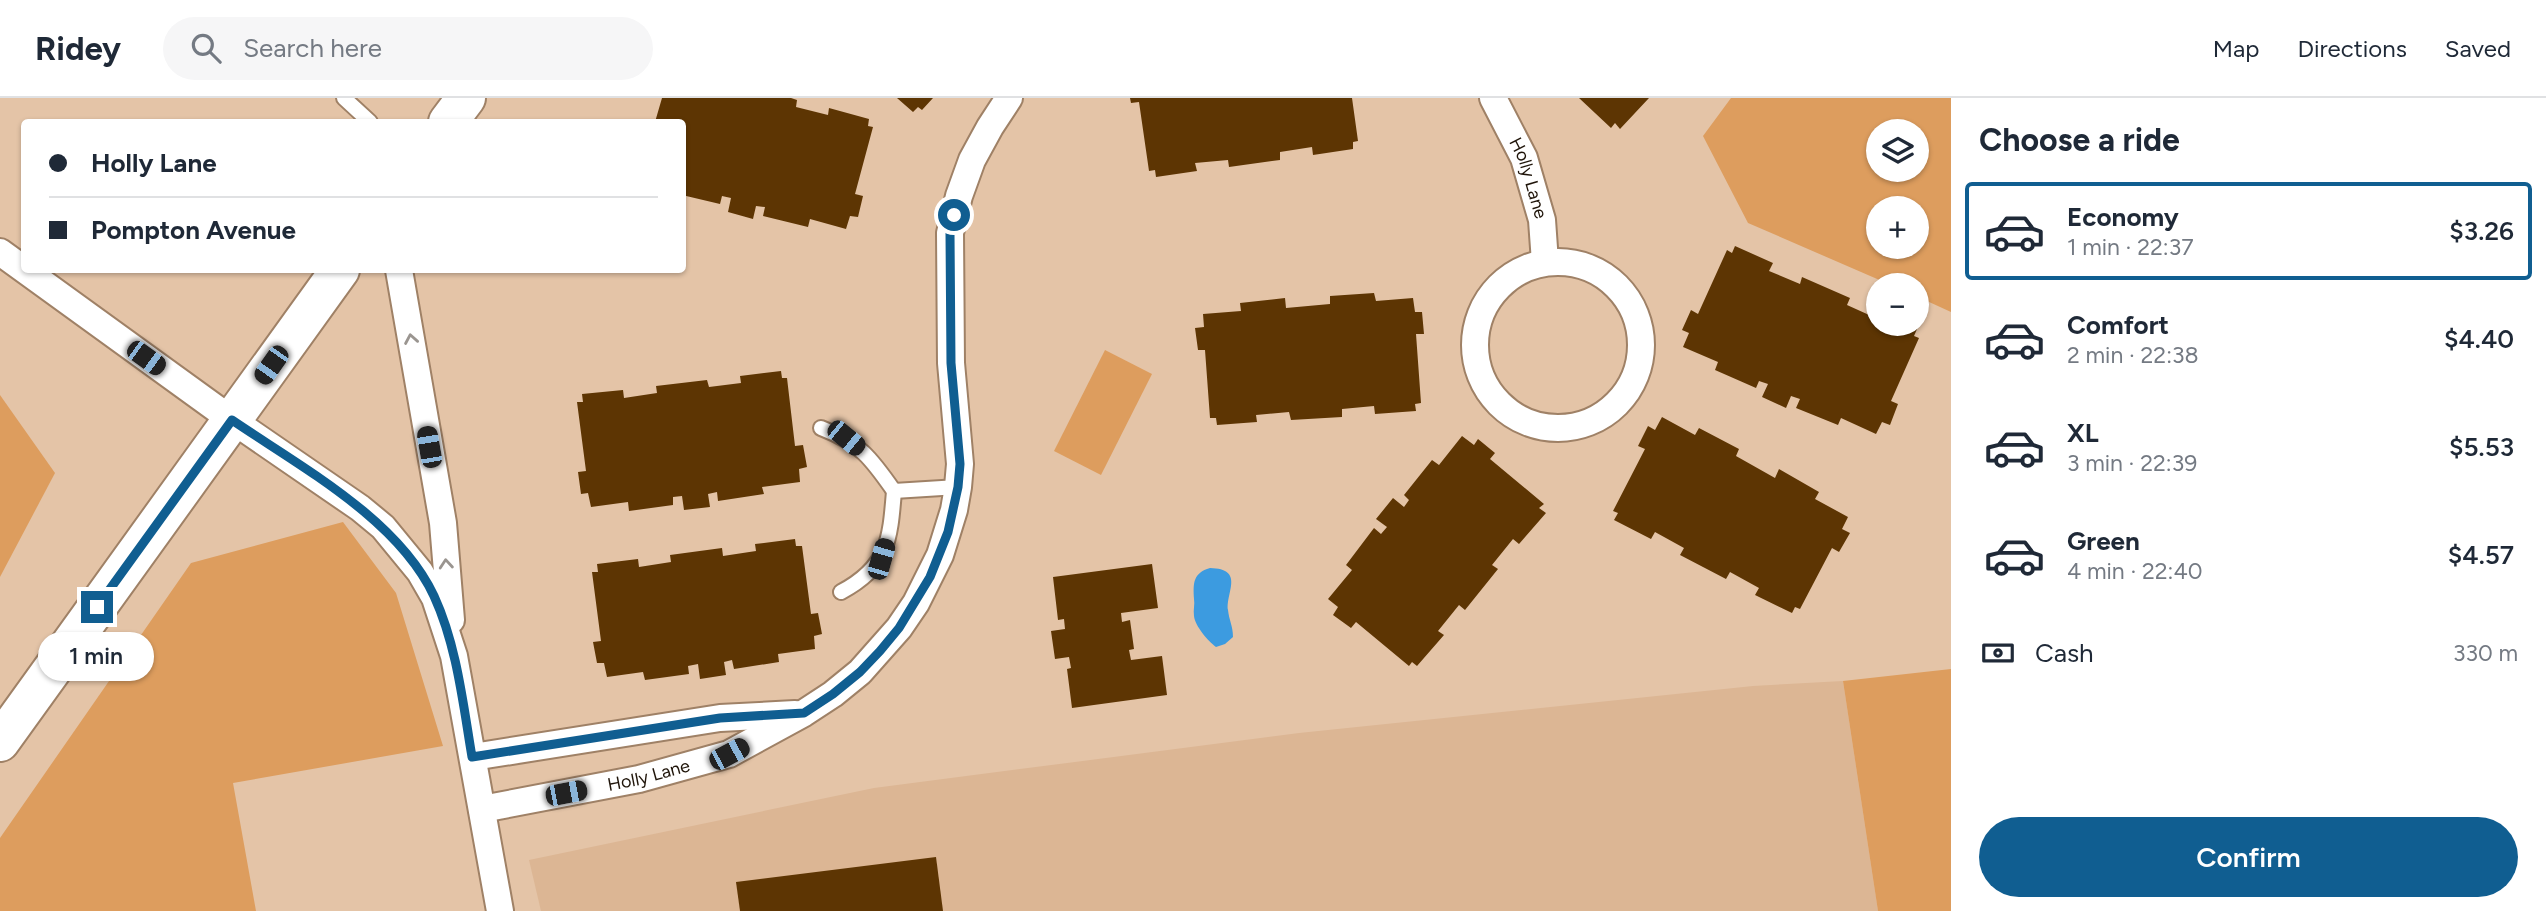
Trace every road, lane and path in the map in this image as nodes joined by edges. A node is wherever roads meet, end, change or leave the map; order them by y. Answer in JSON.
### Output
{"nodes":[{"id":1,"x":344,"y":98,"type":"edge"},
{"id":2,"x":466,"y":98,"type":"edge"},
{"id":3,"x":1009,"y":98,"type":"edge"},
{"id":4,"x":1493,"y":98,"type":"edge"},
{"id":5,"x":367,"y":119,"type":"edge"},
{"id":6,"x":449,"y":119,"type":"edge"},
{"id":7,"x":0,"y":252,"type":"edge"},
{"id":8,"x":1545,"y":262,"type":"junction"},
{"id":9,"x":21,"y":267,"type":"edge"},
{"id":10,"x":29,"y":273,"type":"edge"},
{"id":11,"x":338,"y":273,"type":"edge"},
{"id":12,"x":400,"y":273,"type":"edge"},
{"id":13,"x":232,"y":420,"type":"junction"},
{"id":14,"x":821,"y":428,"type":"dead end"},
{"id":15,"x":958,"y":487,"type":"junction"},
{"id":16,"x":894,"y":491,"type":"junction"},
{"id":17,"x":841,"y":592,"type":"dead end"},
{"id":18,"x":454,"y":656,"type":"junction"},
{"id":19,"x":804,"y":713,"type":"junction"},
{"id":20,"x":0,"y":742,"type":"edge"},
{"id":21,"x":472,"y":757,"type":"junction"},
{"id":22,"x":482,"y":809,"type":"junction"},
{"id":23,"x":500,"y":911,"type":"edge"}],
"edges":[{"from":1,"to":5,"type":"lane"},
{"from":2,"to":6,"type":"main road"},
{"from":3,"to":15,"type":"street","name":"Holly Lane"},
{"from":4,"to":8,"type":"street","name":"Holly Lane"},
{"from":7,"to":9,"type":"street"},
{"from":8,"to":8,"type":"street"},
{"from":10,"to":13,"type":"street"},
{"from":11,"to":13,"type":"main road"},
{"from":18,"to":12,"type":"street","one_way":true},
{"from":13,"to":18,"type":"street"},
{"from":13,"to":20,"type":"main road"},
{"from":14,"to":16,"type":"lane"},
{"from":15,"to":16,"type":"lane"},
{"from":15,"to":19,"type":"street","name":"Holly Lane"},
{"from":16,"to":17,"type":"lane"},
{"from":18,"to":21,"type":"street"},
{"from":19,"to":21,"type":"street","name":"Holly Lane"},
{"from":19,"to":22,"type":"street","name":"Holly Lane"},
{"from":21,"to":22,"type":"street"},
{"from":22,"to":23,"type":"street"}]}
